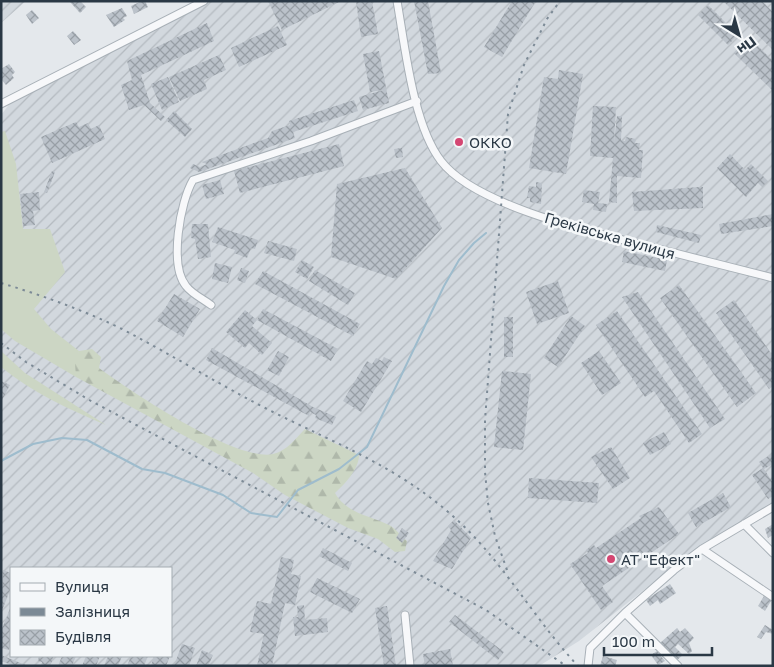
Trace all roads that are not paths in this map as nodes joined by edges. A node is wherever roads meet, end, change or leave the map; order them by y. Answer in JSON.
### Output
{"nodes":[{"id":1,"x":203,"y":1,"type":"edge"},
{"id":2,"x":397,"y":1,"type":"edge"},
{"id":3,"x":417,"y":101,"type":"junction"},
{"id":4,"x":1,"y":104,"type":"edge"},
{"id":5,"x":773,"y":278,"type":"edge"},
{"id":6,"x":211,"y":305,"type":"dead end"},
{"id":7,"x":773,"y":507,"type":"edge"},
{"id":8,"x":744,"y":524,"type":"junction"},
{"id":9,"x":702,"y":549,"type":"junction"},
{"id":10,"x":773,"y":553,"type":"edge"},
{"id":11,"x":773,"y":597,"type":"edge"},
{"id":12,"x":625,"y":613,"type":"junction"},
{"id":13,"x":405,"y":615,"type":"dead end"},
{"id":14,"x":410,"y":666,"type":"edge"},
{"id":15,"x":588,"y":666,"type":"edge"},
{"id":16,"x":678,"y":666,"type":"edge"}],
"edges":[{"from":1,"to":4,"type":"street"},
{"from":2,"to":3,"type":"street","name":"Греківська вулиця"},
{"from":3,"to":5,"type":"street","name":"Греківська вулиця"},
{"from":3,"to":6,"type":"street"},
{"from":7,"to":8,"type":"street"},
{"from":8,"to":9,"type":"street"},
{"from":8,"to":10,"type":"street"},
{"from":9,"to":11,"type":"street"},
{"from":9,"to":12,"type":"street"},
{"from":12,"to":15,"type":"street"},
{"from":12,"to":16,"type":"street"},
{"from":13,"to":14,"type":"street"}]}
